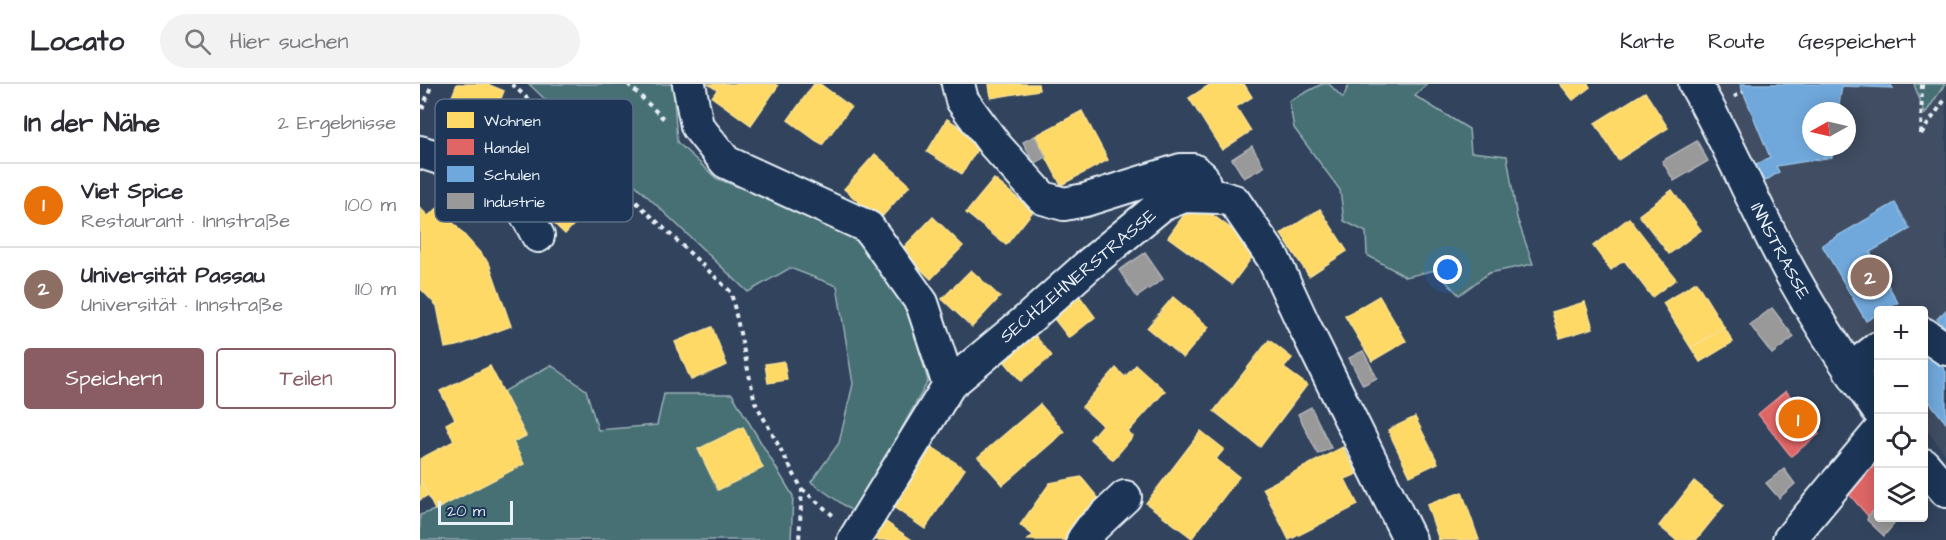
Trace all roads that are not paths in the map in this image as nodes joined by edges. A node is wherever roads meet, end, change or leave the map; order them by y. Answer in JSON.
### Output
{"nodes":[{"id":1,"x":690,"y":84,"type":"edge"},
{"id":2,"x":958,"y":84,"type":"edge"},
{"id":3,"x":1695,"y":84,"type":"edge"},
{"id":4,"x":420,"y":152,"type":"edge"},
{"id":5,"x":435,"y":157,"type":"edge"},
{"id":6,"x":1208,"y":196,"type":"junction"},
{"id":7,"x":530,"y":222,"type":"edge"},
{"id":8,"x":538,"y":236,"type":"dead end"},
{"id":9,"x":1928,"y":337,"type":"edge"},
{"id":10,"x":1946,"y":349,"type":"edge"},
{"id":11,"x":1874,"y":351,"type":"edge"},
{"id":12,"x":1850,"y":370,"type":"junction"},
{"id":13,"x":950,"y":385,"type":"junction"},
{"id":14,"x":1874,"y":404,"type":"edge"},
{"id":15,"x":1874,"y":438,"type":"edge"},
{"id":16,"x":1926,"y":468,"type":"edge"},
{"id":17,"x":1946,"y":490,"type":"edge"},
{"id":18,"x":1125,"y":497,"type":"dead end"},
{"id":19,"x":856,"y":538,"type":"edge"},
{"id":20,"x":1083,"y":540,"type":"edge"},
{"id":21,"x":1410,"y":540,"type":"edge"},
{"id":22,"x":1789,"y":540,"type":"edge"}],
"edges":[{"from":1,"to":13,"type":"street"},
{"from":2,"to":6,"type":"street"},
{"from":3,"to":12,"type":"street","name":"INNSTRASSE"},
{"from":4,"to":5,"type":"street"},
{"from":6,"to":13,"type":"street","name":"SECHZEHNERSTRASSE"},
{"from":6,"to":21,"type":"street","name":"SECHZEHNERSTRASSE"},
{"from":7,"to":8,"type":"street"},
{"from":9,"to":10,"type":"street"},
{"from":11,"to":12,"type":"street"},
{"from":12,"to":14,"type":"street","name":"INNSTRASSE"},
{"from":13,"to":19,"type":"street","name":"SECHZEHNERSTRASSE"},
{"from":15,"to":22,"type":"street"},
{"from":16,"to":17,"type":"street"},
{"from":18,"to":20,"type":"street"}]}
